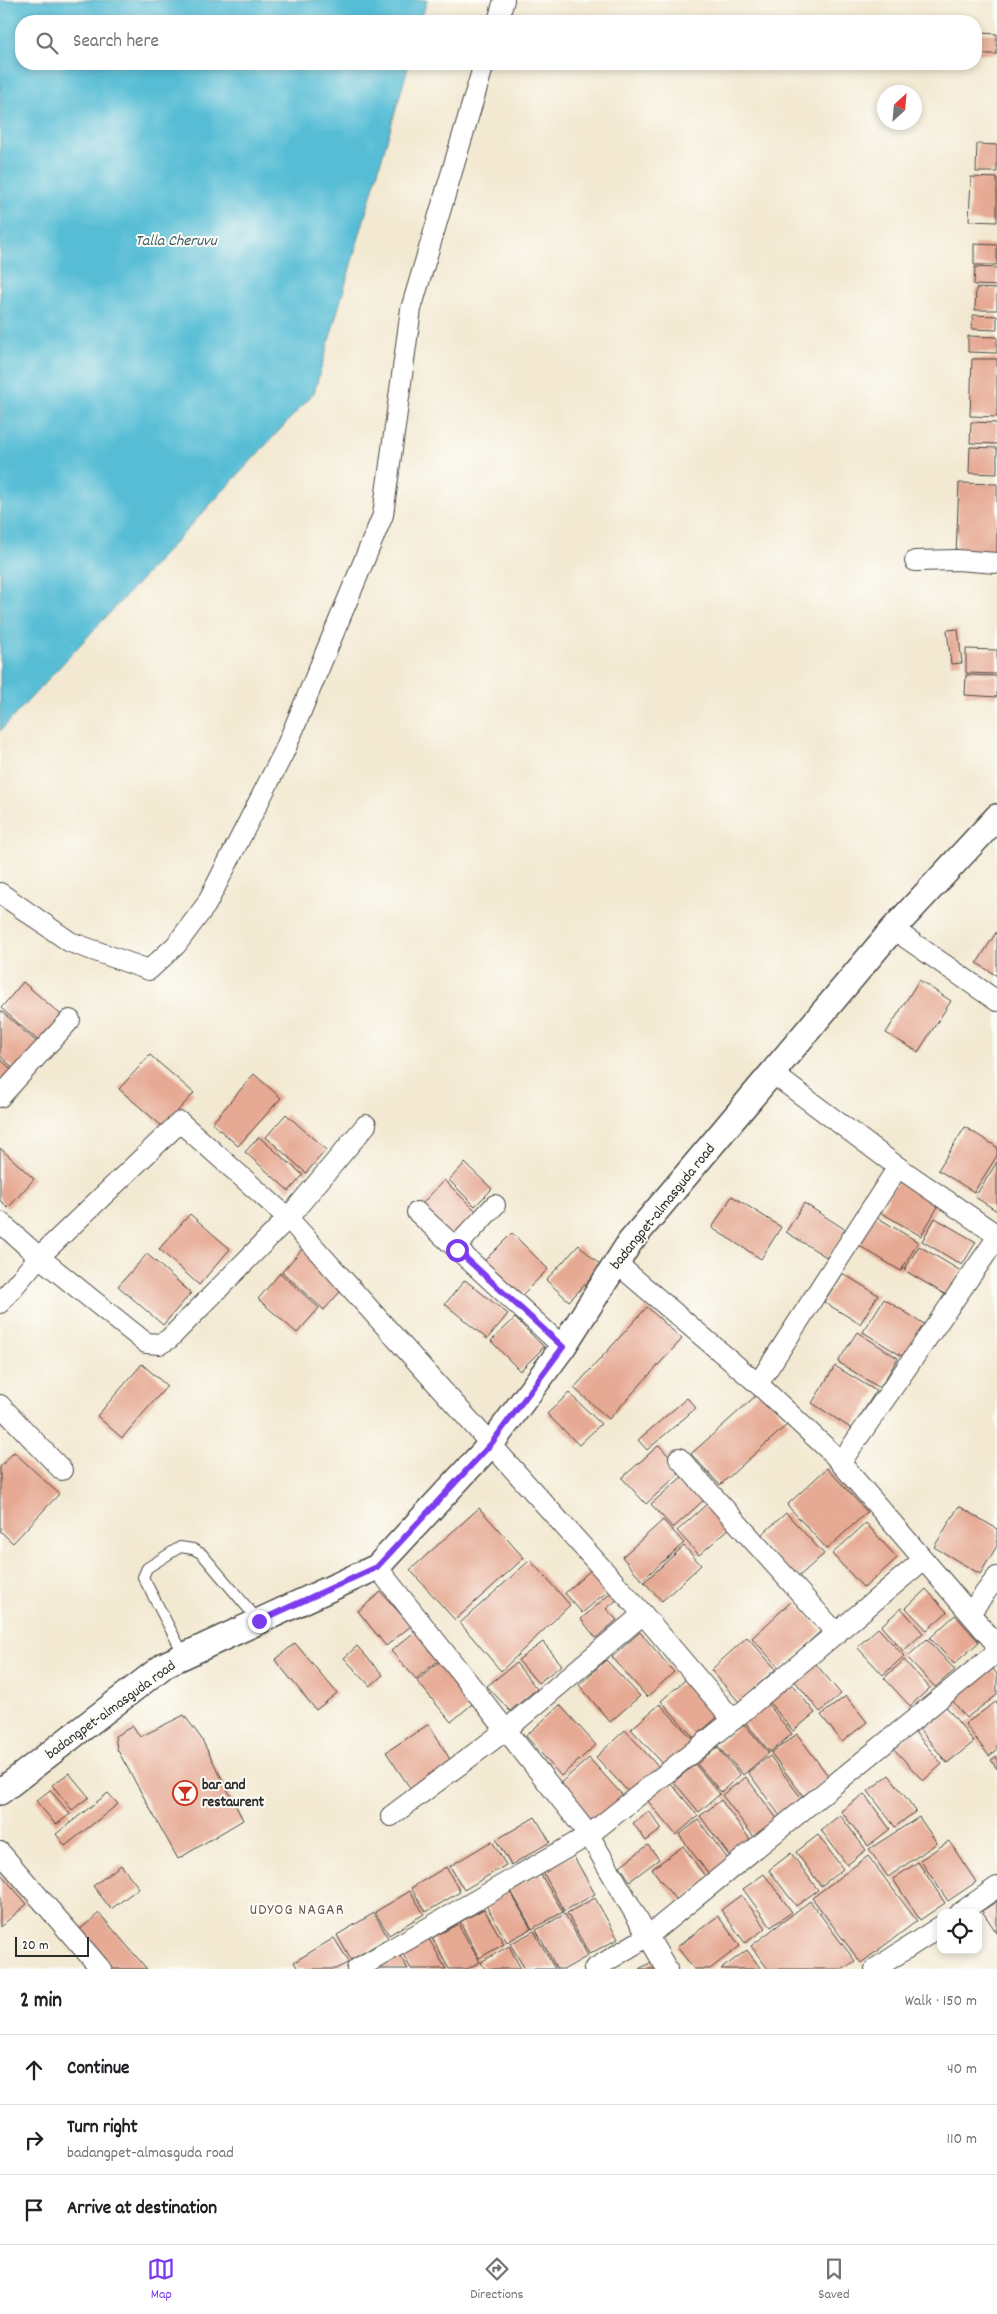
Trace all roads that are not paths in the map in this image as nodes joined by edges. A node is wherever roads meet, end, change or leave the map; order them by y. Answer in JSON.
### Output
{"nodes":[{"id":1,"x":504,"y":0,"type":"edge"},
{"id":2,"x":500,"y":15,"type":"edge"},
{"id":3,"x":482,"y":70,"type":"edge"},
{"id":4,"x":915,"y":561,"type":"dead end"},
{"id":5,"x":997,"y":563,"type":"edge"},
{"id":6,"x":997,"y":817,"type":"edge"},
{"id":7,"x":0,"y":893,"type":"edge"},
{"id":8,"x":893,"y":929,"type":"junction"},
{"id":9,"x":997,"y":1001,"type":"edge"},
{"id":10,"x":70,"y":1020,"type":"dead end"},
{"id":11,"x":772,"y":1073,"type":"junction"},
{"id":12,"x":0,"y":1097,"type":"edge"},
{"id":13,"x":366,"y":1125,"type":"dead end"},
{"id":14,"x":898,"y":1166,"type":"junction"},
{"id":15,"x":495,"y":1205,"type":"dead end"},
{"id":16,"x":417,"y":1212,"type":"dead end"},
{"id":17,"x":288,"y":1218,"type":"junction"},
{"id":18,"x":0,"y":1222,"type":"edge"},
{"id":19,"x":997,"y":1237,"type":"edge"},
{"id":20,"x":456,"y":1247,"type":"junction"},
{"id":21,"x":39,"y":1257,"type":"junction"},
{"id":22,"x":615,"y":1262,"type":"junction"},
{"id":23,"x":0,"y":1303,"type":"edge"},
{"id":24,"x":563,"y":1347,"type":"junction"},
{"id":25,"x":758,"y":1384,"type":"junction"},
{"id":26,"x":0,"y":1405,"type":"edge"},
{"id":27,"x":491,"y":1444,"type":"junction"},
{"id":28,"x":679,"y":1458,"type":"dead end"},
{"id":29,"x":841,"y":1462,"type":"junction"},
{"id":30,"x":62,"y":1470,"type":"dead end"},
{"id":31,"x":923,"y":1560,"type":"junction"},
{"id":32,"x":377,"y":1567,"type":"junction"},
{"id":33,"x":997,"y":1577,"type":"edge"},
{"id":34,"x":970,"y":1613,"type":"junction"},
{"id":35,"x":642,"y":1614,"type":"junction"},
{"id":36,"x":259,"y":1621,"type":"junction"},
{"id":37,"x":837,"y":1634,"type":"junction"},
{"id":38,"x":997,"y":1645,"type":"edge"},
{"id":39,"x":997,"y":1652,"type":"edge"},
{"id":40,"x":184,"y":1656,"type":"junction"},
{"id":41,"x":733,"y":1720,"type":"junction"},
{"id":42,"x":506,"y":1730,"type":"junction"},
{"id":43,"x":0,"y":1792,"type":"edge"},
{"id":44,"x":391,"y":1816,"type":"dead end"},
{"id":45,"x":589,"y":1835,"type":"junction"},
{"id":46,"x":0,"y":1852,"type":"edge"},
{"id":47,"x":997,"y":1887,"type":"edge"},
{"id":48,"x":966,"y":1909,"type":"edge"},
{"id":49,"x":937,"y":1929,"type":"edge"},
{"id":50,"x":648,"y":1936,"type":"junction"},
{"id":51,"x":101,"y":1969,"type":"edge"},
{"id":52,"x":356,"y":1969,"type":"edge"},
{"id":53,"x":594,"y":1969,"type":"edge"},
{"id":54,"x":667,"y":1969,"type":"edge"},
{"id":55,"x":876,"y":1969,"type":"edge"}],
"edges":[{"from":1,"to":2,"type":"street"},
{"from":3,"to":7,"type":"street"},
{"from":4,"to":5,"type":"street"},
{"from":6,"to":8,"type":"street","name":"badangpet-almasguda road"},
{"from":8,"to":9,"type":"street"},
{"from":8,"to":11,"type":"street","name":"badangpet-almasguda road"},
{"from":10,"to":12,"type":"street"},
{"from":11,"to":14,"type":"street"},
{"from":11,"to":22,"type":"street","name":"badangpet-almasguda road"},
{"from":13,"to":17,"type":"street"},
{"from":14,"to":19,"type":"street"},
{"from":14,"to":25,"type":"street"},
{"from":15,"to":20,"type":"street"},
{"from":16,"to":20,"type":"street"},
{"from":17,"to":21,"type":"street"},
{"from":17,"to":21,"type":"street"},
{"from":17,"to":27,"type":"street"},
{"from":18,"to":21,"type":"street"},
{"from":19,"to":29,"type":"street"},
{"from":20,"to":24,"type":"street"},
{"from":21,"to":23,"type":"street"},
{"from":22,"to":24,"type":"street","name":"badangpet-almasguda road"},
{"from":22,"to":25,"type":"street"},
{"from":24,"to":27,"type":"street","name":"badangpet-almasguda road"},
{"from":25,"to":29,"type":"street"},
{"from":26,"to":30,"type":"street"},
{"from":27,"to":32,"type":"street","name":"badangpet-almasguda road"},
{"from":27,"to":35,"type":"street"},
{"from":28,"to":37,"type":"street"},
{"from":29,"to":31,"type":"street"},
{"from":31,"to":34,"type":"street"},
{"from":31,"to":37,"type":"street"},
{"from":32,"to":36,"type":"street","name":"badangpet-almasguda road"},
{"from":32,"to":42,"type":"street"},
{"from":33,"to":34,"type":"street"},
{"from":34,"to":38,"type":"street"},
{"from":35,"to":41,"type":"street"},
{"from":35,"to":42,"type":"street"},
{"from":36,"to":40,"type":"street","name":"badangpet-almasguda road"},
{"from":36,"to":40,"type":"lane"},
{"from":37,"to":41,"type":"street"},
{"from":39,"to":50,"type":"street"},
{"from":40,"to":43,"type":"street","name":"badangpet-almasguda road"},
{"from":41,"to":45,"type":"street"},
{"from":42,"to":44,"type":"street"},
{"from":42,"to":45,"type":"street"},
{"from":45,"to":50,"type":"street"},
{"from":45,"to":52,"type":"street"},
{"from":46,"to":51,"type":"street"},
{"from":47,"to":48,"type":"street"},
{"from":49,"to":55,"type":"street"},
{"from":50,"to":53,"type":"street"},
{"from":50,"to":54,"type":"street"}]}
